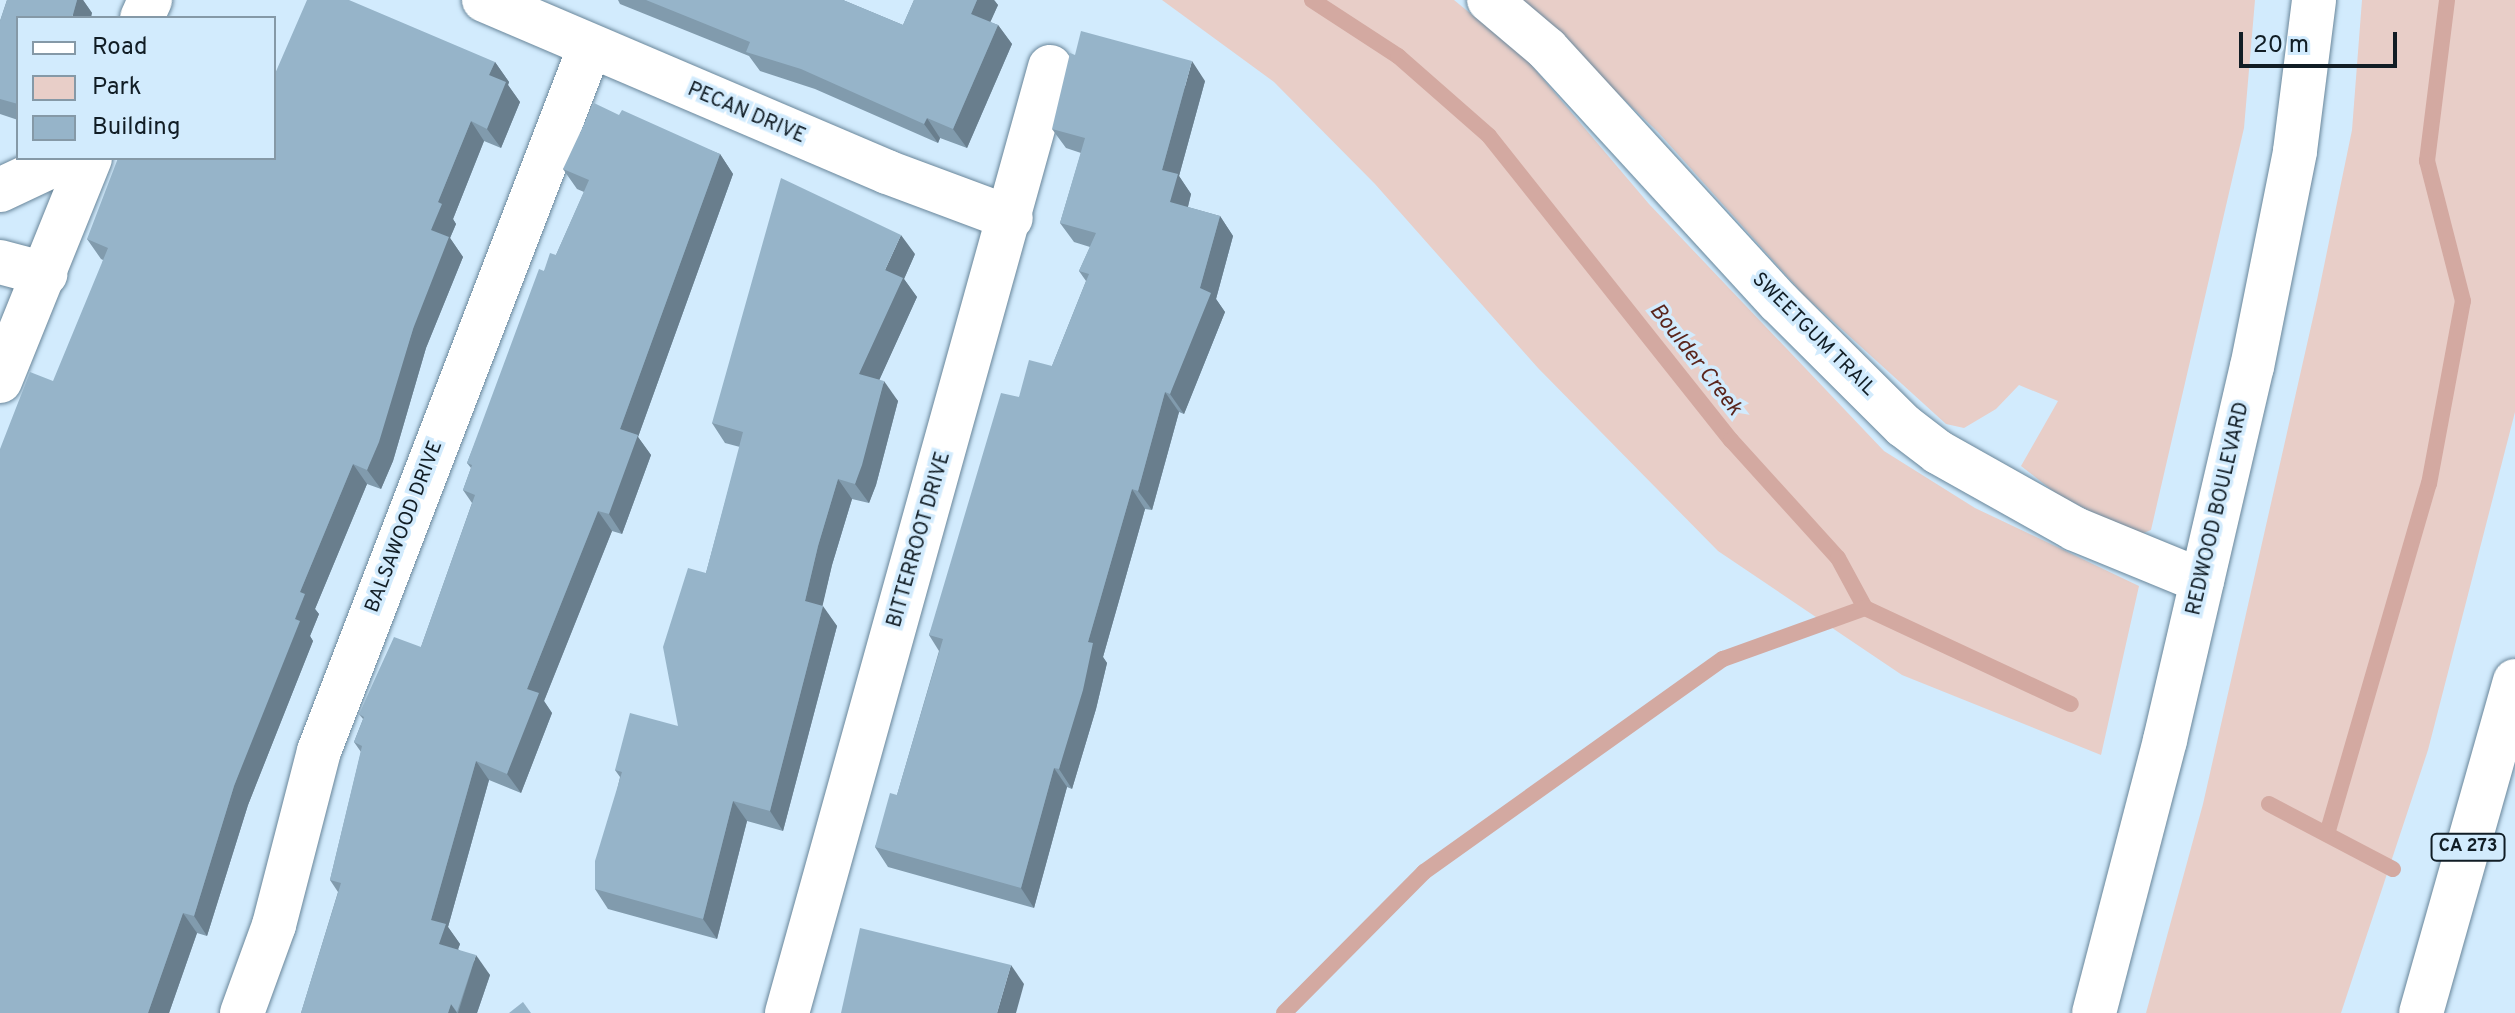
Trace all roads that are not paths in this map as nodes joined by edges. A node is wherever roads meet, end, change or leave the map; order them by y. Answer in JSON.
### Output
{"nodes":[{"id":1,"x":484,"y":0,"type":"edge"},
{"id":2,"x":1489,"y":0,"type":"edge"},
{"id":3,"x":2314,"y":0,"type":"edge"},
{"id":4,"x":589,"y":49,"type":"junction"},
{"id":5,"x":1050,"y":67,"type":"dead end"},
{"id":6,"x":64,"y":160,"type":"edge"},
{"id":7,"x":89,"y":160,"type":"edge"},
{"id":8,"x":0,"y":190,"type":"edge"},
{"id":9,"x":1011,"y":218,"type":"junction"},
{"id":10,"x":0,"y":262,"type":"edge"},
{"id":11,"x":45,"y":274,"type":"junction"},
{"id":12,"x":0,"y":381,"type":"edge"},
{"id":13,"x":2202,"y":581,"type":"junction"},
{"id":14,"x":2515,"y":681,"type":"edge"},
{"id":15,"x":242,"y":1013,"type":"edge"},
{"id":16,"x":787,"y":1013,"type":"edge"},
{"id":17,"x":2094,"y":1013,"type":"edge"},
{"id":18,"x":2421,"y":1013,"type":"edge"}],
"edges":[{"from":1,"to":4,"type":"street","name":"PECAN DRIVE"},
{"from":2,"to":13,"type":"street","name":"SWEETGUM TRAIL"},
{"from":3,"to":13,"type":"street","name":"REDWOOD BOULEVARD"},
{"from":4,"to":9,"type":"street","name":"PECAN DRIVE"},
{"from":4,"to":15,"type":"street","name":"BALSAWOOD DRIVE"},
{"from":5,"to":9,"type":"street","name":"BITTERROOT DRIVE"},
{"from":6,"to":8,"type":"street"},
{"from":7,"to":11,"type":"street"},
{"from":9,"to":16,"type":"street","name":"BITTERROOT DRIVE"},
{"from":10,"to":11,"type":"street"},
{"from":11,"to":12,"type":"street"},
{"from":13,"to":17,"type":"street","name":"REDWOOD BOULEVARD"},
{"from":14,"to":18,"type":"street","number":"CA 273"}]}
